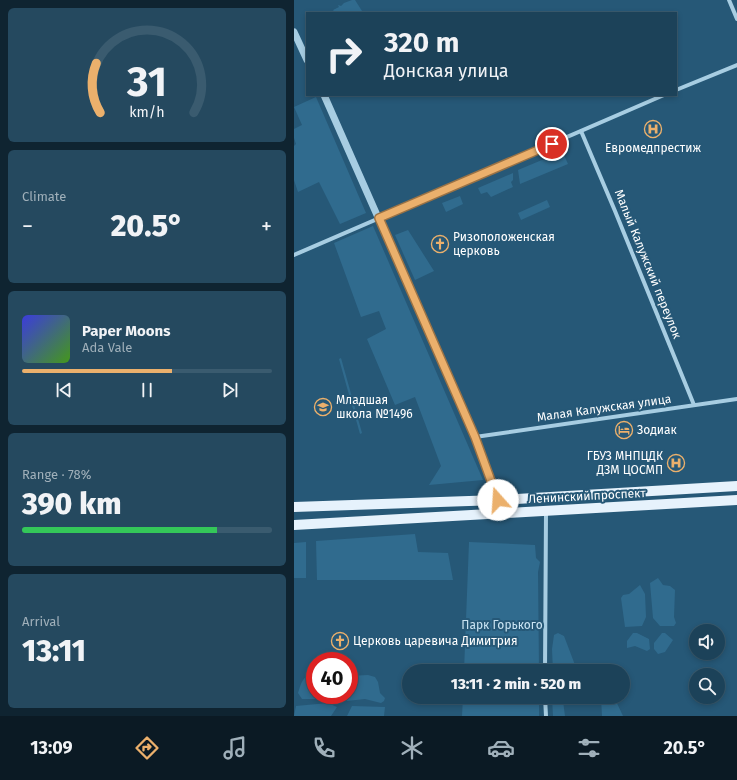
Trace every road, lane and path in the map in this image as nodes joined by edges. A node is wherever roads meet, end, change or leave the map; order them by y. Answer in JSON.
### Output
{"nodes":[{"id":1,"x":729,"y":0,"type":"edge"},
{"id":2,"x":737,"y":19,"type":"edge"},
{"id":3,"x":294,"y":32,"type":"edge"},
{"id":4,"x":306,"y":58,"type":"edge"},
{"id":5,"x":737,"y":65,"type":"edge"},
{"id":6,"x":677,"y":90,"type":"edge"},
{"id":7,"x":324,"y":96,"type":"edge"},
{"id":8,"x":662,"y":96,"type":"edge"},
{"id":9,"x":581,"y":131,"type":"junction"},
{"id":10,"x":379,"y":218,"type":"junction"},
{"id":11,"x":294,"y":255,"type":"edge"},
{"id":12,"x":737,"y":399,"type":"edge"},
{"id":13,"x":694,"y":405,"type":"junction"},
{"id":14,"x":475,"y":437,"type":"junction"},
{"id":15,"x":737,"y":486,"type":"edge"},
{"id":16,"x":498,"y":500,"type":"junction"},
{"id":17,"x":737,"y":500,"type":"edge"},
{"id":18,"x":294,"y":507,"type":"edge"},
{"id":19,"x":546,"y":512,"type":"junction"},
{"id":20,"x":294,"y":525,"type":"edge"},
{"id":21,"x":545,"y":664,"type":"edge"},
{"id":22,"x":545,"y":704,"type":"edge"},
{"id":23,"x":546,"y":716,"type":"edge"}],
"edges":[{"from":1,"to":2,"type":"street"},
{"from":3,"to":4,"type":"street"},
{"from":5,"to":6,"type":"street"},
{"from":7,"to":10,"type":"street"},
{"from":8,"to":9,"type":"street"},
{"from":9,"to":10,"type":"street"},
{"from":9,"to":13,"type":"street","name":"Малый Калужский переулок"},
{"from":10,"to":11,"type":"street"},
{"from":10,"to":14,"type":"street"},
{"from":12,"to":13,"type":"street","name":"Малая Калужская улица"},
{"from":13,"to":14,"type":"street","name":"Малая Калужская улица"},
{"from":14,"to":16,"type":"street"},
{"from":15,"to":16,"type":"main road","name":"Ленинский проспект"},
{"from":16,"to":18,"type":"main road","name":"Ленинский проспект"},
{"from":17,"to":19,"type":"main road","name":"Ленинский проспект"},
{"from":19,"to":20,"type":"main road","name":"Ленинский проспект"},
{"from":19,"to":21,"type":"street"},
{"from":22,"to":23,"type":"street"}]}
